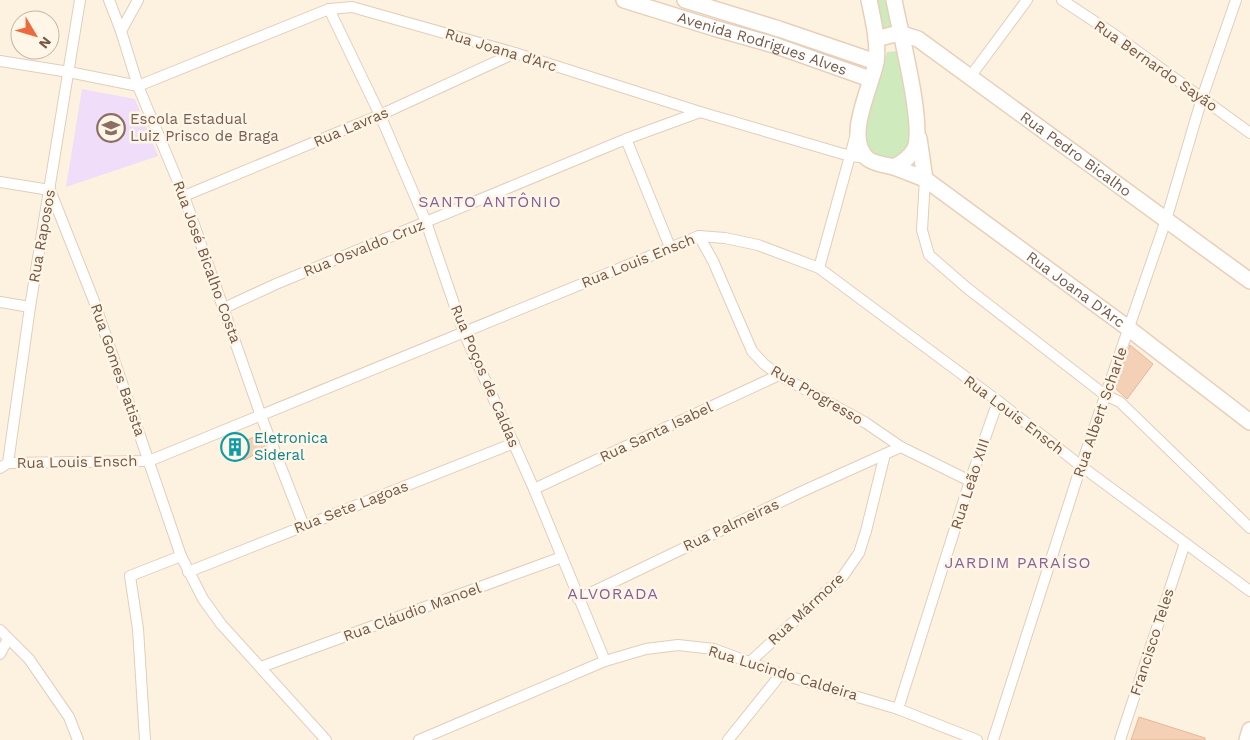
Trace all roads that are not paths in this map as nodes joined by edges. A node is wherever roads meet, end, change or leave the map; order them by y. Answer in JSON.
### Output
{"nodes":[{"id":1,"x":80,"y":0,"type":"edge"},
{"id":2,"x":108,"y":0,"type":"edge"},
{"id":3,"x":138,"y":0,"type":"edge"},
{"id":4,"x":624,"y":0,"type":"edge"},
{"id":5,"x":685,"y":0,"type":"edge"},
{"id":6,"x":870,"y":0,"type":"edge"},
{"id":7,"x":894,"y":0,"type":"edge"},
{"id":8,"x":1027,"y":0,"type":"edge"},
{"id":9,"x":1062,"y":0,"type":"edge"},
{"id":10,"x":1236,"y":0,"type":"edge"},
{"id":11,"x":353,"y":4,"type":"edge"},
{"id":12,"x":329,"y":9,"type":"junction"},
{"id":13,"x":780,"y":29,"type":"junction"},
{"id":14,"x":121,"y":31,"type":"junction"},
{"id":15,"x":899,"y":33,"type":"junction"},
{"id":16,"x":876,"y":39,"type":"junction"},
{"id":17,"x":774,"y":44,"type":"junction"},
{"id":18,"x":514,"y":53,"type":"junction"},
{"id":19,"x":0,"y":61,"type":"edge"},
{"id":20,"x":876,"y":62,"type":"junction"},
{"id":21,"x":69,"y":72,"type":"junction"},
{"id":22,"x":970,"y":77,"type":"junction"},
{"id":23,"x":870,"y":79,"type":"junction"},
{"id":24,"x":138,"y":86,"type":"junction"},
{"id":25,"x":1202,"y":98,"type":"junction"},
{"id":26,"x":700,"y":112,"type":"junction"},
{"id":27,"x":380,"y":115,"type":"junction"},
{"id":28,"x":860,"y":118,"type":"junction"},
{"id":29,"x":918,"y":132,"type":"junction"},
{"id":30,"x":1250,"y":133,"type":"edge"},
{"id":31,"x":626,"y":139,"type":"junction"},
{"id":32,"x":850,"y":156,"type":"junction"},
{"id":33,"x":868,"y":158,"type":"junction"},
{"id":34,"x":894,"y":167,"type":"junction"},
{"id":35,"x":925,"y":179,"type":"junction"},
{"id":36,"x":0,"y":182,"type":"edge"},
{"id":37,"x":50,"y":190,"type":"junction"},
{"id":38,"x":184,"y":196,"type":"junction"},
{"id":39,"x":1166,"y":220,"type":"junction"},
{"id":40,"x":426,"y":222,"type":"junction"},
{"id":41,"x":699,"y":236,"type":"junction"},
{"id":42,"x":670,"y":247,"type":"junction"},
{"id":43,"x":819,"y":268,"type":"junction"},
{"id":44,"x":1250,"y":281,"type":"edge"},
{"id":45,"x":0,"y":302,"type":"edge"},
{"id":46,"x":30,"y":307,"type":"junction"},
{"id":47,"x":224,"y":308,"type":"junction"},
{"id":48,"x":1128,"y":328,"type":"junction"},
{"id":49,"x":464,"y":333,"type":"junction"},
{"id":50,"x":779,"y":375,"type":"junction"},
{"id":51,"x":1106,"y":395,"type":"junction"},
{"id":52,"x":998,"y":401,"type":"junction"},
{"id":53,"x":262,"y":416,"type":"junction"},
{"id":54,"x":1250,"y":422,"type":"edge"},
{"id":55,"x":514,"y":443,"type":"junction"},
{"id":56,"x":902,"y":447,"type":"junction"},
{"id":57,"x":886,"y":454,"type":"junction"},
{"id":58,"x":149,"y":461,"type":"junction"},
{"id":59,"x":3,"y":463,"type":"edge"},
{"id":60,"x":1081,"y":466,"type":"junction"},
{"id":61,"x":970,"y":481,"type":"junction"},
{"id":62,"x":534,"y":489,"type":"junction"},
{"id":63,"x":304,"y":526,"type":"junction"},
{"id":64,"x":1250,"y":528,"type":"edge"},
{"id":65,"x":1185,"y":543,"type":"junction"},
{"id":66,"x":181,"y":556,"type":"junction"},
{"id":67,"x":562,"y":557,"type":"junction"},
{"id":68,"x":188,"y":572,"type":"junction"},
{"id":69,"x":1250,"y":591,"type":"edge"},
{"id":70,"x":578,"y":598,"type":"junction"},
{"id":71,"x":0,"y":630,"type":"edge"},
{"id":72,"x":8,"y":639,"type":"junction"},
{"id":73,"x":0,"y":654,"type":"edge"},
{"id":74,"x":605,"y":662,"type":"junction"},
{"id":75,"x":750,"y":662,"type":"junction"},
{"id":76,"x":261,"y":667,"type":"junction"},
{"id":77,"x":781,"y":674,"type":"junction"},
{"id":78,"x":898,"y":709,"type":"junction"},
{"id":79,"x":1250,"y":730,"type":"edge"},
{"id":80,"x":78,"y":740,"type":"edge"},
{"id":81,"x":145,"y":740,"type":"edge"},
{"id":82,"x":324,"y":740,"type":"edge"},
{"id":83,"x":419,"y":740,"type":"edge"},
{"id":84,"x":728,"y":740,"type":"edge"},
{"id":85,"x":977,"y":740,"type":"edge"},
{"id":86,"x":993,"y":740,"type":"edge"},
{"id":87,"x":1120,"y":740,"type":"edge"},
{"id":88,"x":1247,"y":740,"type":"edge"}],
"edges":[{"from":1,"to":21,"type":"street","name":"Rua Raposos"},
{"from":2,"to":14,"type":"street","name":"Rua José Bicalho Costa"},
{"from":3,"to":14,"type":"street"},
{"from":4,"to":17,"type":"street","name":"Avenida Rodrigues Alves"},
{"from":5,"to":13,"type":"street","name":"Avenida Rodrigues Alves"},
{"from":6,"to":16,"type":"street"},
{"from":7,"to":15,"type":"street"},
{"from":8,"to":22,"type":"street"},
{"from":9,"to":25,"type":"street","name":"Rua Bernardo Sayão"},
{"from":10,"to":25,"type":"street","name":"Rua Albert Scharle"},
{"from":11,"to":12,"type":"street","name":"Rua Joana d'Arc"},
{"from":11,"to":18,"type":"street","name":"Rua Joana d'Arc"},
{"from":12,"to":24,"type":"street","name":"Rua Joana d'Arc"},
{"from":12,"to":27,"type":"street","name":"Rua Poços de Caldas"},
{"from":13,"to":17,"type":"street"},
{"from":13,"to":20,"type":"street","name":"Avenida Rodrigues Alves"},
{"from":14,"to":24,"type":"street","name":"Rua José Bicalho Costa"},
{"from":15,"to":16,"type":"street"},
{"from":15,"to":22,"type":"street","name":"Rua Pedro Bicalho"},
{"from":15,"to":29,"type":"street"},
{"from":16,"to":20,"type":"street"},
{"from":17,"to":23,"type":"street","name":"Avenida Rodrigues Alves"},
{"from":18,"to":26,"type":"street","name":"Rua Joana d'Arc"},
{"from":18,"to":27,"type":"street","name":"Rua Lavras"},
{"from":19,"to":21,"type":"street"},
{"from":20,"to":23,"type":"street"},
{"from":21,"to":24,"type":"street"},
{"from":21,"to":37,"type":"street","name":"Rua Raposos"},
{"from":22,"to":39,"type":"street","name":"Rua Pedro Bicalho"},
{"from":23,"to":28,"type":"street"},
{"from":24,"to":38,"type":"street","name":"Rua José Bicalho Costa"},
{"from":25,"to":30,"type":"street","name":"Rua Bernardo Sayão"},
{"from":25,"to":39,"type":"street","name":"Rua Albert Scharle"},
{"from":26,"to":31,"type":"street","name":"Rua Osvaldo Cruz"},
{"from":26,"to":32,"type":"street","name":"Rua Joana d'Arc"},
{"from":27,"to":38,"type":"street","name":"Rua Lavras"},
{"from":27,"to":40,"type":"street","name":"Rua Poços de Caldas"},
{"from":28,"to":32,"type":"street"},
{"from":28,"to":33,"type":"street"},
{"from":29,"to":34,"type":"street"},
{"from":29,"to":35,"type":"street"},
{"from":31,"to":40,"type":"street","name":"Rua Osvaldo Cruz"},
{"from":31,"to":42,"type":"street"},
{"from":32,"to":33,"type":"street","name":"Rua Joana d'Arc"},
{"from":32,"to":43,"type":"street"},
{"from":33,"to":34,"type":"street","name":"Rua Joana D'Arc"},
{"from":34,"to":35,"type":"street","name":"Rua Joana D'Arc"},
{"from":35,"to":48,"type":"street","name":"Rua Joana D'Arc"},
{"from":35,"to":51,"type":"street"},
{"from":36,"to":37,"type":"street"},
{"from":37,"to":46,"type":"street","name":"Rua Raposos"},
{"from":37,"to":58,"type":"street","name":"Rua Gomes Batista"},
{"from":38,"to":47,"type":"street","name":"Rua José Bicalho Costa"},
{"from":39,"to":44,"type":"street","name":"Rua Pedro Bicalho"},
{"from":39,"to":48,"type":"street","name":"Rua Albert Scharle"},
{"from":40,"to":47,"type":"street","name":"Rua Osvaldo Cruz"},
{"from":40,"to":49,"type":"street","name":"Rua Poços de Caldas"},
{"from":41,"to":42,"type":"street","name":"Rua Louis Ensch"},
{"from":41,"to":43,"type":"street","name":"Rua Louis Ensch"},
{"from":41,"to":50,"type":"street","name":"Rua Progresso"},
{"from":42,"to":49,"type":"street","name":"Rua Louis Ensch"},
{"from":43,"to":52,"type":"street","name":"Rua Louis Ensch"},
{"from":45,"to":46,"type":"street"},
{"from":46,"to":59,"type":"street","name":"Rua Raposos"},
{"from":47,"to":53,"type":"street","name":"Rua José Bicalho Costa"},
{"from":48,"to":51,"type":"street","name":"Rua Albert Scharle"},
{"from":48,"to":54,"type":"street","name":"Rua Joana D'Arc"},
{"from":49,"to":53,"type":"street","name":"Rua Louis Ensch"},
{"from":49,"to":55,"type":"street","name":"Rua Poços de Caldas"},
{"from":50,"to":56,"type":"street","name":"Rua Progresso"},
{"from":50,"to":62,"type":"street","name":"Rua Santa Isabel"},
{"from":51,"to":60,"type":"street","name":"Rua Albert Scharle"},
{"from":51,"to":64,"type":"street"},
{"from":52,"to":60,"type":"street","name":"Rua Louis Ensch"},
{"from":52,"to":61,"type":"street","name":"Rua Leão XIII"},
{"from":53,"to":58,"type":"street","name":"Rua Louis Ensch"},
{"from":53,"to":63,"type":"street","name":"Rua José Bicalho Costa"},
{"from":55,"to":62,"type":"street","name":"Rua Poços de Caldas"},
{"from":55,"to":63,"type":"street","name":"Rua Sete Lagoas"},
{"from":56,"to":57,"type":"street"},
{"from":56,"to":61,"type":"street","name":"Rua Progresso"},
{"from":57,"to":70,"type":"street","name":"Rua Palmeiras"},
{"from":57,"to":75,"type":"street","name":"Rua Mármore"},
{"from":58,"to":59,"type":"street","name":"Rua Louis Ensch"},
{"from":58,"to":66,"type":"street","name":"Rua Gomes Batista"},
{"from":60,"to":65,"type":"street","name":"Rua Louis Ensch"},
{"from":60,"to":86,"type":"street","name":"Rua Albert Scharle"},
{"from":61,"to":78,"type":"street","name":"Rua Leão XIII"},
{"from":62,"to":67,"type":"street","name":"Rua Poços de Caldas"},
{"from":63,"to":68,"type":"street","name":"Rua Sete Lagoas"},
{"from":65,"to":69,"type":"street","name":"Rua Louis Ensch"},
{"from":65,"to":87,"type":"street","name":"Francisco Teles"},
{"from":66,"to":68,"type":"street","name":"Rua Gomes Batista"},
{"from":66,"to":81,"type":"street"},
{"from":67,"to":70,"type":"street","name":"Rua Poços de Caldas"},
{"from":67,"to":76,"type":"street","name":"Rua Cláudio Manoel"},
{"from":68,"to":76,"type":"street","name":"Rua Gomes Batista"},
{"from":70,"to":74,"type":"street","name":"Rua Poços de Caldas"},
{"from":71,"to":72,"type":"street"},
{"from":72,"to":73,"type":"street"},
{"from":72,"to":80,"type":"street"},
{"from":74,"to":75,"type":"street","name":"Rua Lucindo Caldeira"},
{"from":74,"to":83,"type":"street","name":"Rua Lucindo Caldeira"},
{"from":75,"to":77,"type":"street","name":"Rua Lucindo Caldeira"},
{"from":76,"to":82,"type":"street","name":"Rua Gomes Batista"},
{"from":77,"to":78,"type":"street","name":"Rua Lucindo Caldeira"},
{"from":77,"to":84,"type":"street"},
{"from":78,"to":85,"type":"street","name":"Rua Lucindo Caldeira"},
{"from":79,"to":88,"type":"street"}]}
